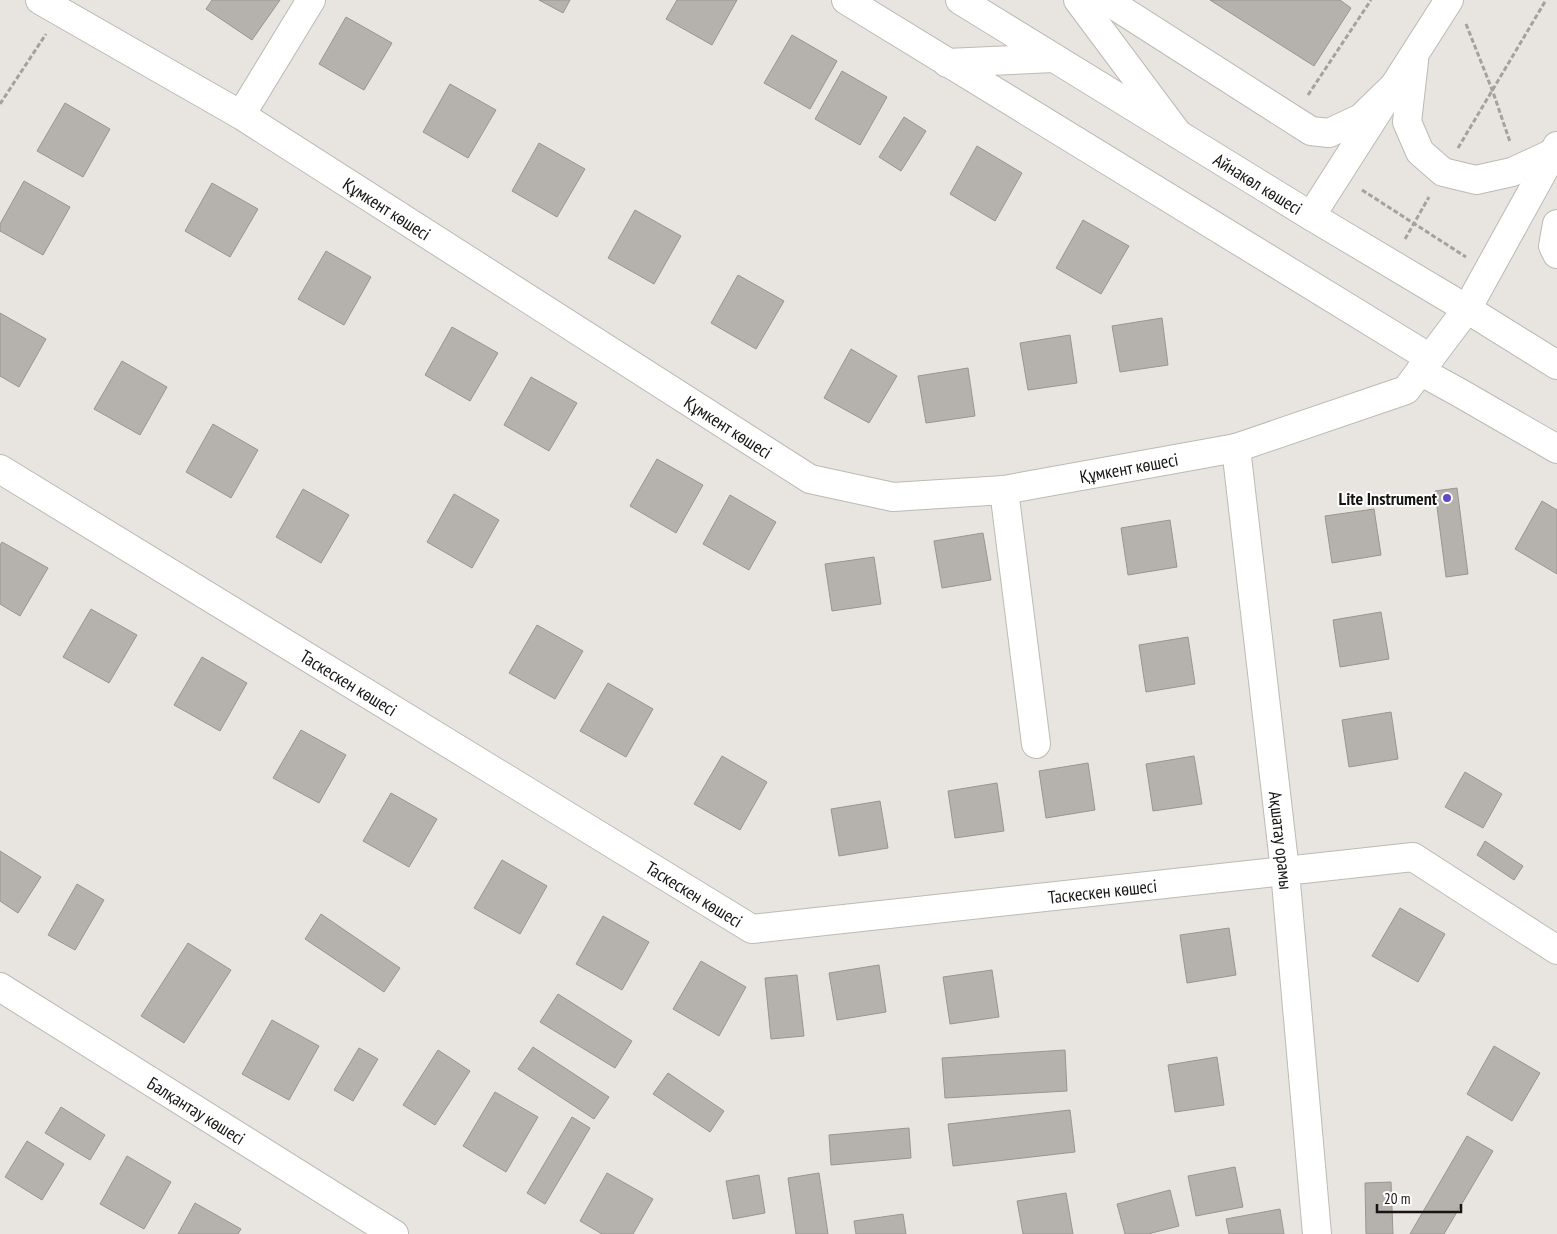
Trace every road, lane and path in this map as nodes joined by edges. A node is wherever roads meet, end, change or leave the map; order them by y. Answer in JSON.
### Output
{"nodes":[{"id":1,"x":312,"y":0,"type":"edge"},
{"id":2,"x":846,"y":0,"type":"edge"},
{"id":3,"x":960,"y":0,"type":"edge"},
{"id":4,"x":1078,"y":0,"type":"edge"},
{"id":5,"x":1106,"y":0,"type":"edge"},
{"id":6,"x":1371,"y":0,"type":"edge"},
{"id":7,"x":1546,"y":0,"type":"edge"},
{"id":8,"x":50,"y":6,"type":"edge"},
{"id":9,"x":1456,"y":9,"type":"edge"},
{"id":10,"x":1415,"y":54,"type":"junction"},
{"id":11,"x":1054,"y":58,"type":"junction"},
{"id":12,"x":947,"y":62,"type":"junction"},
{"id":13,"x":1395,"y":85,"type":"junction"},
{"id":14,"x":1493,"y":92,"type":"junction"},
{"id":15,"x":0,"y":104,"type":"edge"},
{"id":16,"x":241,"y":115,"type":"junction"},
{"id":17,"x":1293,"y":119,"type":"junction"},
{"id":18,"x":1179,"y":135,"type":"junction"},
{"id":19,"x":1555,"y":150,"type":"edge"},
{"id":20,"x":1520,"y":169,"type":"junction"},
{"id":21,"x":1443,"y":172,"type":"junction"},
{"id":22,"x":1338,"y":174,"type":"junction"},
{"id":23,"x":1311,"y":216,"type":"junction"},
{"id":24,"x":1414,"y":224,"type":"junction"},
{"id":25,"x":1557,"y":224,"type":"edge"},
{"id":26,"x":1557,"y":254,"type":"edge"},
{"id":27,"x":1390,"y":263,"type":"junction"},
{"id":28,"x":1488,"y":272,"type":"junction"},
{"id":29,"x":1467,"y":309,"type":"junction"},
{"id":30,"x":1425,"y":364,"type":"junction"},
{"id":31,"x":1557,"y":365,"type":"edge"},
{"id":32,"x":1236,"y":448,"type":"junction"},
{"id":33,"x":1557,"y":450,"type":"edge"},
{"id":34,"x":0,"y":469,"type":"edge"},
{"id":35,"x":1004,"y":490,"type":"junction"},
{"id":36,"x":1036,"y":744,"type":"dead end"},
{"id":37,"x":1285,"y":871,"type":"junction"},
{"id":38,"x":1557,"y":950,"type":"edge"},
{"id":39,"x":0,"y":987,"type":"edge"},
{"id":40,"x":394,"y":1234,"type":"edge"},
{"id":41,"x":1317,"y":1234,"type":"edge"}],
"edges":[{"from":1,"to":16,"type":"street"},
{"from":2,"to":12,"type":"street"},
{"from":3,"to":11,"type":"street","name":"Айнакөл көшесі"},
{"from":4,"to":18,"type":"street"},
{"from":5,"to":17,"type":"street"},
{"from":6,"to":17,"type":"path"},
{"from":7,"to":14,"type":"path"},
{"from":8,"to":15,"type":"path"},
{"from":8,"to":16,"type":"street","name":"Құмкент көшесі"},
{"from":9,"to":10,"type":"street"},
{"from":9,"to":14,"type":"path"},
{"from":10,"to":13,"type":"street"},
{"from":10,"to":21,"type":"street"},
{"from":11,"to":12,"type":"street"},
{"from":11,"to":18,"type":"street","name":"Айнакөл көшесі"},
{"from":12,"to":30,"type":"street"},
{"from":13,"to":17,"type":"street"},
{"from":13,"to":22,"type":"street"},
{"from":14,"to":20,"type":"path"},
{"from":14,"to":21,"type":"path"},
{"from":16,"to":35,"type":"street","name":"Құмкент көшесі"},
{"from":18,"to":23,"type":"street","name":"Айнакөл көшесі"},
{"from":19,"to":20,"type":"street"},
{"from":19,"to":28,"type":"street","name":"Құмкент көшесі"},
{"from":20,"to":21,"type":"street"},
{"from":21,"to":24,"type":"path"},
{"from":22,"to":23,"type":"street"},
{"from":22,"to":24,"type":"path"},
{"from":23,"to":27,"type":"street","name":"Айнакөл көшесі"},
{"from":24,"to":27,"type":"path"},
{"from":24,"to":28,"type":"path"},
{"from":25,"to":26,"type":"street"},
{"from":27,"to":29,"type":"street","name":"Айнакөл көшесі"},
{"from":28,"to":29,"type":"street","name":"Құмкент көшесі"},
{"from":29,"to":30,"type":"street","name":"Құмкент көшесі"},
{"from":29,"to":31,"type":"street","name":"Айнакөл көшесі"},
{"from":30,"to":32,"type":"street","name":"Құмкент көшесі"},
{"from":30,"to":33,"type":"street"},
{"from":32,"to":35,"type":"street","name":"Құмкент көшесі"},
{"from":32,"to":37,"type":"street","name":"Ақшатау орамы"},
{"from":34,"to":37,"type":"street","name":"Таскескен көшесі"},
{"from":35,"to":36,"type":"street"},
{"from":37,"to":38,"type":"street","name":"Таскескен көшесі"},
{"from":37,"to":41,"type":"street","name":"Ақшатау орамы"},
{"from":39,"to":40,"type":"street","name":"Балқантау көшесі"}]}
